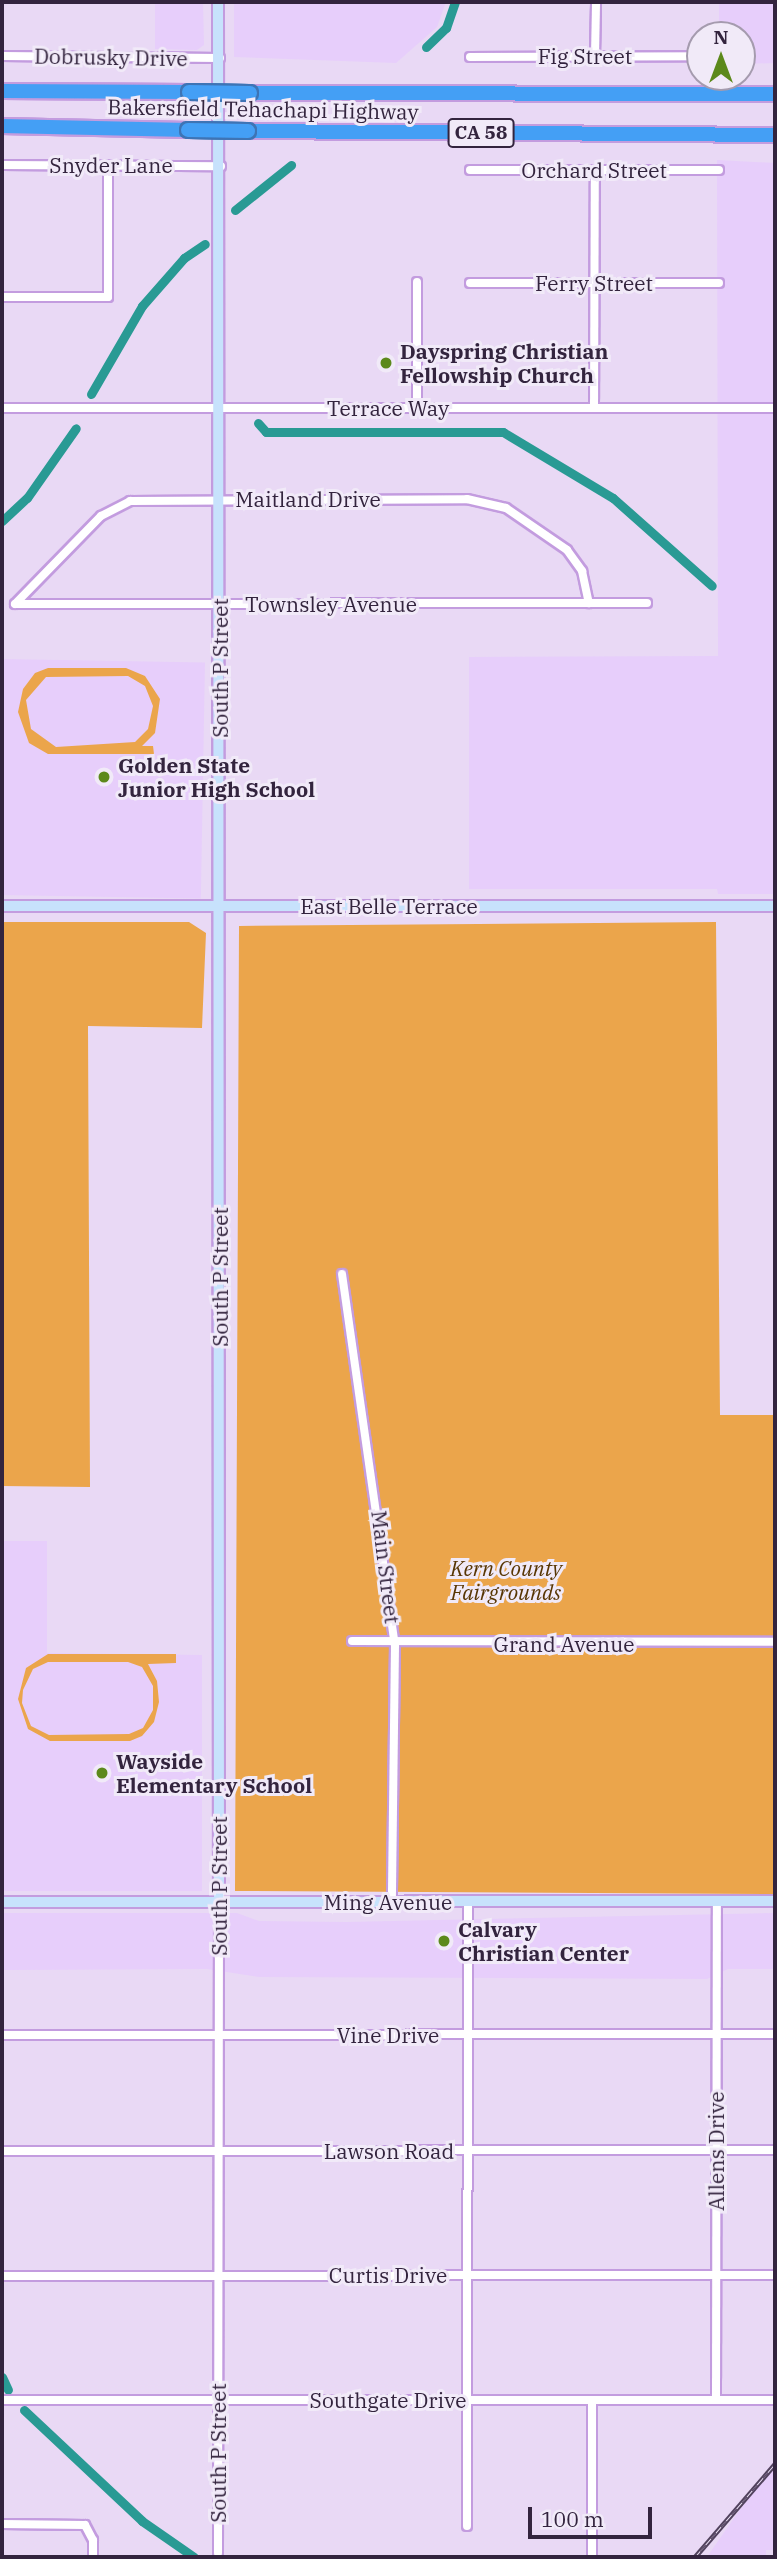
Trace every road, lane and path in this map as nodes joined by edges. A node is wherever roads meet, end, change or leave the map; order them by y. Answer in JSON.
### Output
{"nodes":[{"id":1,"x":219,"y":2,"type":"edge"},
{"id":2,"x":596,"y":2,"type":"edge"},
{"id":3,"x":2,"y":56,"type":"edge"},
{"id":4,"x":686,"y":56,"type":"edge"},
{"id":5,"x":470,"y":57,"type":"dead end"},
{"id":6,"x":595,"y":57,"type":"junction"},
{"id":7,"x":220,"y":58,"type":"junction"},
{"id":8,"x":2,"y":83,"type":"edge"},
{"id":9,"x":2,"y":91,"type":"edge"},
{"id":10,"x":54,"y":91,"type":"junction"},
{"id":11,"x":775,"y":92,"type":"edge"},
{"id":12,"x":2,"y":126,"type":"edge"},
{"id":13,"x":714,"y":134,"type":"junction"},
{"id":14,"x":775,"y":135,"type":"edge"},
{"id":15,"x":775,"y":142,"type":"edge"},
{"id":16,"x":2,"y":165,"type":"edge"},
{"id":17,"x":108,"y":165,"type":"junction"},
{"id":18,"x":221,"y":166,"type":"junction"},
{"id":19,"x":470,"y":170,"type":"dead end"},
{"id":20,"x":595,"y":170,"type":"junction"},
{"id":21,"x":719,"y":170,"type":"dead end"},
{"id":22,"x":417,"y":282,"type":"dead end"},
{"id":23,"x":470,"y":283,"type":"dead end"},
{"id":24,"x":594,"y":283,"type":"junction"},
{"id":25,"x":719,"y":283,"type":"dead end"},
{"id":26,"x":2,"y":297,"type":"edge"},
{"id":27,"x":2,"y":408,"type":"edge"},
{"id":28,"x":220,"y":408,"type":"junction"},
{"id":29,"x":417,"y":408,"type":"junction"},
{"id":30,"x":594,"y":408,"type":"junction"},
{"id":31,"x":775,"y":408,"type":"edge"},
{"id":32,"x":220,"y":499,"type":"junction"},
{"id":33,"x":589,"y":603,"type":"junction"},
{"id":34,"x":647,"y":603,"type":"dead end"},
{"id":35,"x":15,"y":604,"type":"joint"},
{"id":36,"x":220,"y":604,"type":"junction"},
{"id":37,"x":2,"y":906,"type":"edge"},
{"id":38,"x":220,"y":906,"type":"junction"},
{"id":39,"x":775,"y":906,"type":"edge"},
{"id":40,"x":342,"y":1274,"type":"dead end"},
{"id":41,"x":352,"y":1641,"type":"dead end"},
{"id":42,"x":775,"y":1642,"type":"edge"},
{"id":43,"x":396,"y":1645,"type":"junction"},
{"id":44,"x":392,"y":1901,"type":"junction"},
{"id":45,"x":775,"y":1901,"type":"edge"},
{"id":46,"x":2,"y":1902,"type":"edge"},
{"id":47,"x":219,"y":1902,"type":"junction"},
{"id":48,"x":468,"y":1902,"type":"junction"},
{"id":49,"x":717,"y":1902,"type":"junction"},
{"id":50,"x":716,"y":2034,"type":"junction"},
{"id":51,"x":775,"y":2034,"type":"edge"},
{"id":52,"x":2,"y":2035,"type":"edge"},
{"id":53,"x":219,"y":2035,"type":"junction"},
{"id":54,"x":468,"y":2035,"type":"junction"},
{"id":55,"x":775,"y":2150,"type":"edge"},
{"id":56,"x":2,"y":2151,"type":"edge"},
{"id":57,"x":219,"y":2151,"type":"junction"},
{"id":58,"x":468,"y":2151,"type":"junction"},
{"id":59,"x":716,"y":2151,"type":"junction"},
{"id":60,"x":468,"y":2275,"type":"junction"},
{"id":61,"x":716,"y":2275,"type":"junction"},
{"id":62,"x":775,"y":2275,"type":"edge"},
{"id":63,"x":2,"y":2276,"type":"edge"},
{"id":64,"x":219,"y":2276,"type":"junction"},
{"id":65,"x":2,"y":2400,"type":"edge"},
{"id":66,"x":218,"y":2400,"type":"junction"},
{"id":67,"x":468,"y":2400,"type":"junction"},
{"id":68,"x":592,"y":2400,"type":"junction"},
{"id":69,"x":716,"y":2400,"type":"junction"},
{"id":70,"x":775,"y":2400,"type":"edge"},
{"id":71,"x":2,"y":2524,"type":"edge"},
{"id":72,"x":467,"y":2526,"type":"dead end"},
{"id":73,"x":218,"y":2553,"type":"dead end"},
{"id":74,"x":93,"y":2557,"type":"edge"},
{"id":75,"x":592,"y":2557,"type":"edge"}],
"edges":[{"from":1,"to":7,"type":"street","name":"South P Street"},
{"from":2,"to":6,"type":"street"},
{"from":3,"to":7,"type":"street","name":"Dobrusky Drive"},
{"from":4,"to":6,"type":"street","name":"Fig Street"},
{"from":5,"to":6,"type":"street","name":"Fig Street"},
{"from":7,"to":18,"type":"street","name":"South P Street"},
{"from":8,"to":10,"type":"highway"},
{"from":9,"to":10,"type":"highway","name":"Bakersfield Tehachapi Highway","number":"CA 58"},
{"from":10,"to":11,"type":"highway","name":"Bakersfield Tehachapi Highway","number":"CA 58","bridge":true},
{"from":12,"to":13,"type":"highway","name":"Bakersfield Tehachapi Highway","number":"CA 58","bridge":true},
{"from":13,"to":14,"type":"highway","name":"Bakersfield Tehachapi Highway","number":"CA 58"},
{"from":13,"to":15,"type":"highway"},
{"from":16,"to":17,"type":"street","name":"Snyder Lane"},
{"from":17,"to":18,"type":"street","name":"Snyder Lane"},
{"from":17,"to":26,"type":"street"},
{"from":18,"to":28,"type":"street","name":"South P Street"},
{"from":19,"to":20,"type":"street","name":"Orchard Street"},
{"from":20,"to":21,"type":"street","name":"Orchard Street"},
{"from":20,"to":24,"type":"street"},
{"from":22,"to":29,"type":"street"},
{"from":23,"to":24,"type":"street","name":"Ferry Street"},
{"from":24,"to":25,"type":"street","name":"Ferry Street"},
{"from":24,"to":30,"type":"street"},
{"from":27,"to":28,"type":"street","name":"Terrace Way"},
{"from":28,"to":29,"type":"street","name":"Terrace Way"},
{"from":28,"to":32,"type":"street","name":"South P Street"},
{"from":29,"to":30,"type":"street","name":"Terrace Way"},
{"from":30,"to":31,"type":"street","name":"Terrace Way"},
{"from":32,"to":33,"type":"street","name":"Maitland Drive"},
{"from":32,"to":35,"type":"street","name":"Maitland Drive"},
{"from":32,"to":36,"type":"street","name":"South P Street"},
{"from":33,"to":34,"type":"street","name":"Townsley Avenue"},
{"from":33,"to":36,"type":"street","name":"Townsley Avenue"},
{"from":35,"to":36,"type":"street","name":"Townsley Avenue"},
{"from":36,"to":38,"type":"street","name":"South P Street"},
{"from":37,"to":38,"type":"street","name":"East Belle Terrace"},
{"from":38,"to":39,"type":"street","name":"East Belle Terrace"},
{"from":38,"to":47,"type":"street","name":"South P Street"},
{"from":40,"to":43,"type":"street","name":"Main Street"},
{"from":41,"to":43,"type":"street","name":"Grand Avenue"},
{"from":42,"to":43,"type":"street","name":"Grand Avenue"},
{"from":43,"to":44,"type":"street","name":"Main Street"},
{"from":44,"to":47,"type":"street","name":"Ming Avenue"},
{"from":44,"to":48,"type":"street","name":"Ming Avenue"},
{"from":45,"to":49,"type":"street","name":"Ming Avenue"},
{"from":46,"to":47,"type":"street","name":"Ming Avenue"},
{"from":47,"to":53,"type":"street","name":"South P Street"},
{"from":48,"to":49,"type":"street","name":"Ming Avenue"},
{"from":48,"to":54,"type":"street"},
{"from":49,"to":50,"type":"street","name":"Allens Drive"},
{"from":50,"to":51,"type":"street","name":"Vine Drive"},
{"from":50,"to":54,"type":"street","name":"Vine Drive"},
{"from":50,"to":59,"type":"street","name":"Allens Drive"},
{"from":52,"to":53,"type":"street","name":"Vine Drive"},
{"from":53,"to":54,"type":"street","name":"Vine Drive"},
{"from":53,"to":57,"type":"street","name":"South P Street"},
{"from":54,"to":58,"type":"street"},
{"from":55,"to":59,"type":"street","name":"Lawson Road"},
{"from":56,"to":57,"type":"street","name":"Lawson Road"},
{"from":57,"to":58,"type":"street","name":"Lawson Road"},
{"from":57,"to":64,"type":"street","name":"South P Street"},
{"from":58,"to":59,"type":"street","name":"Lawson Road"},
{"from":58,"to":60,"type":"street"},
{"from":59,"to":61,"type":"street","name":"Allens Drive"},
{"from":60,"to":61,"type":"street","name":"Curtis Drive"},
{"from":60,"to":64,"type":"street","name":"Curtis Drive"},
{"from":60,"to":67,"type":"street"},
{"from":61,"to":62,"type":"street","name":"Curtis Drive"},
{"from":61,"to":69,"type":"street","name":"Allens Drive"},
{"from":63,"to":64,"type":"street","name":"Curtis Drive"},
{"from":64,"to":66,"type":"street","name":"South P Street"},
{"from":65,"to":66,"type":"street","name":"Southgate Drive"},
{"from":66,"to":67,"type":"street","name":"Southgate Drive"},
{"from":66,"to":73,"type":"street","name":"South P Street"},
{"from":67,"to":68,"type":"street","name":"Southgate Drive"},
{"from":67,"to":72,"type":"street"},
{"from":68,"to":69,"type":"street","name":"Southgate Drive"},
{"from":68,"to":75,"type":"street"},
{"from":69,"to":70,"type":"street","name":"Southgate Drive"},
{"from":71,"to":74,"type":"street"}]}
